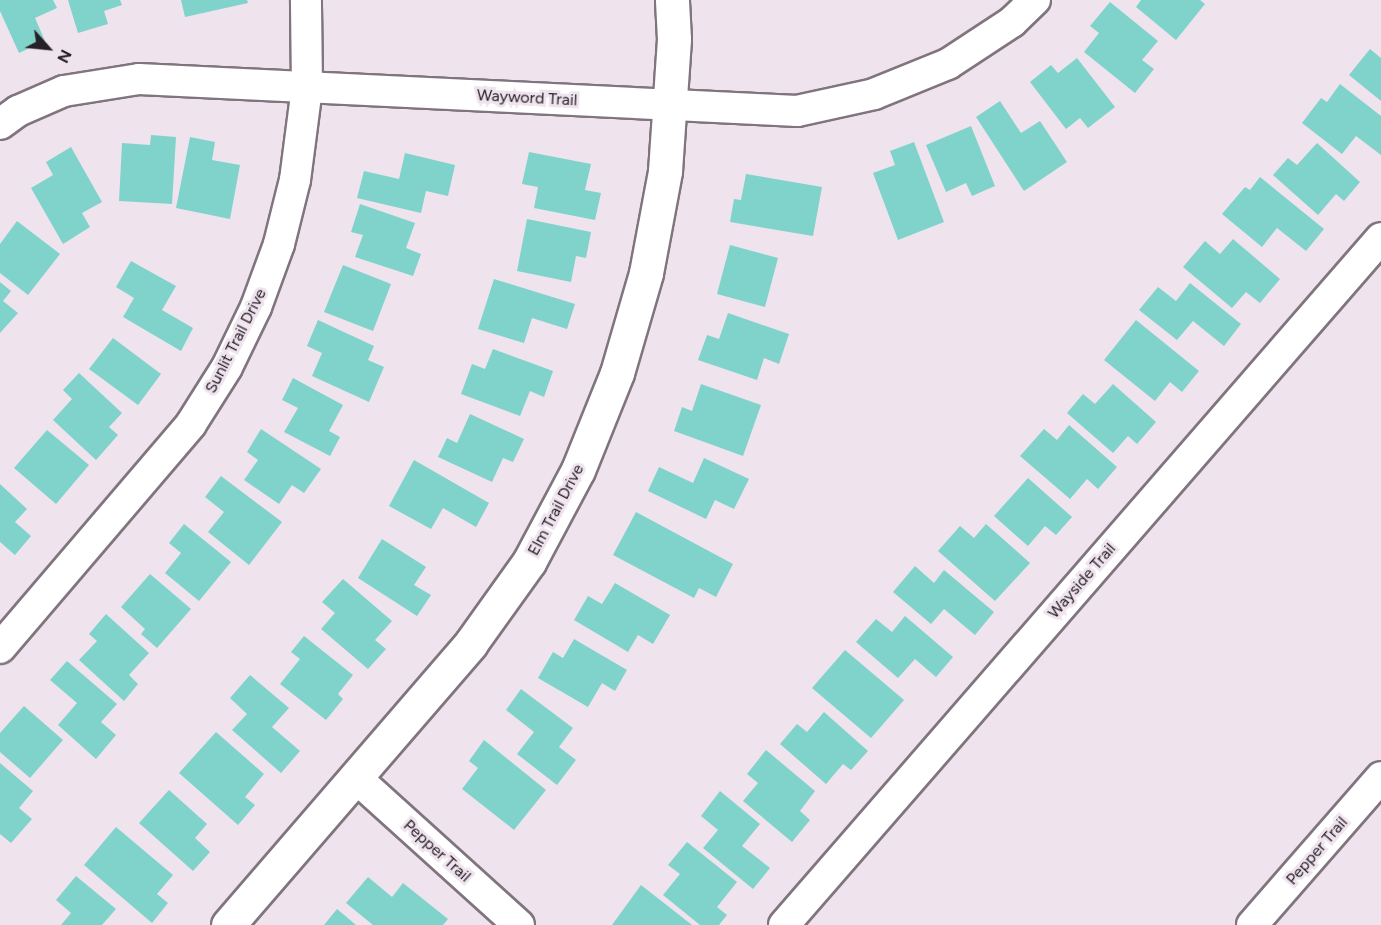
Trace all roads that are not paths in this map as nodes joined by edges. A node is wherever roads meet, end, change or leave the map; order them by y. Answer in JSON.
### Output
{"nodes":[{"id":1,"x":306,"y":0,"type":"edge"},
{"id":2,"x":672,"y":0,"type":"edge"},
{"id":3,"x":1035,"y":0,"type":"edge"},
{"id":4,"x":307,"y":87,"type":"junction"},
{"id":5,"x":670,"y":105,"type":"junction"},
{"id":6,"x":0,"y":124,"type":"edge"},
{"id":7,"x":1381,"y":238,"type":"edge"},
{"id":8,"x":0,"y":648,"type":"edge"},
{"id":9,"x":355,"y":777,"type":"junction"},
{"id":10,"x":1381,"y":777,"type":"edge"},
{"id":11,"x":228,"y":925,"type":"edge"},
{"id":12,"x":519,"y":925,"type":"edge"},
{"id":13,"x":784,"y":925,"type":"edge"},
{"id":14,"x":1252,"y":925,"type":"edge"}],
"edges":[{"from":1,"to":4,"type":"street","name":"Sunlit Trail Drive"},
{"from":2,"to":5,"type":"street","name":"Elm Trail Drive"},
{"from":3,"to":5,"type":"street","name":"Wayword Trail"},
{"from":4,"to":5,"type":"street","name":"Wayword Trail"},
{"from":4,"to":6,"type":"street","name":"Wayword Trail"},
{"from":4,"to":8,"type":"street","name":"Sunlit Trail Drive"},
{"from":5,"to":9,"type":"street","name":"Elm Trail Drive"},
{"from":7,"to":13,"type":"street","name":"Wayside Trail"},
{"from":9,"to":11,"type":"street","name":"Elm Trail Drive"},
{"from":9,"to":12,"type":"street","name":"Pepper Trail"},
{"from":10,"to":14,"type":"street","name":"Pepper Trail"}]}
